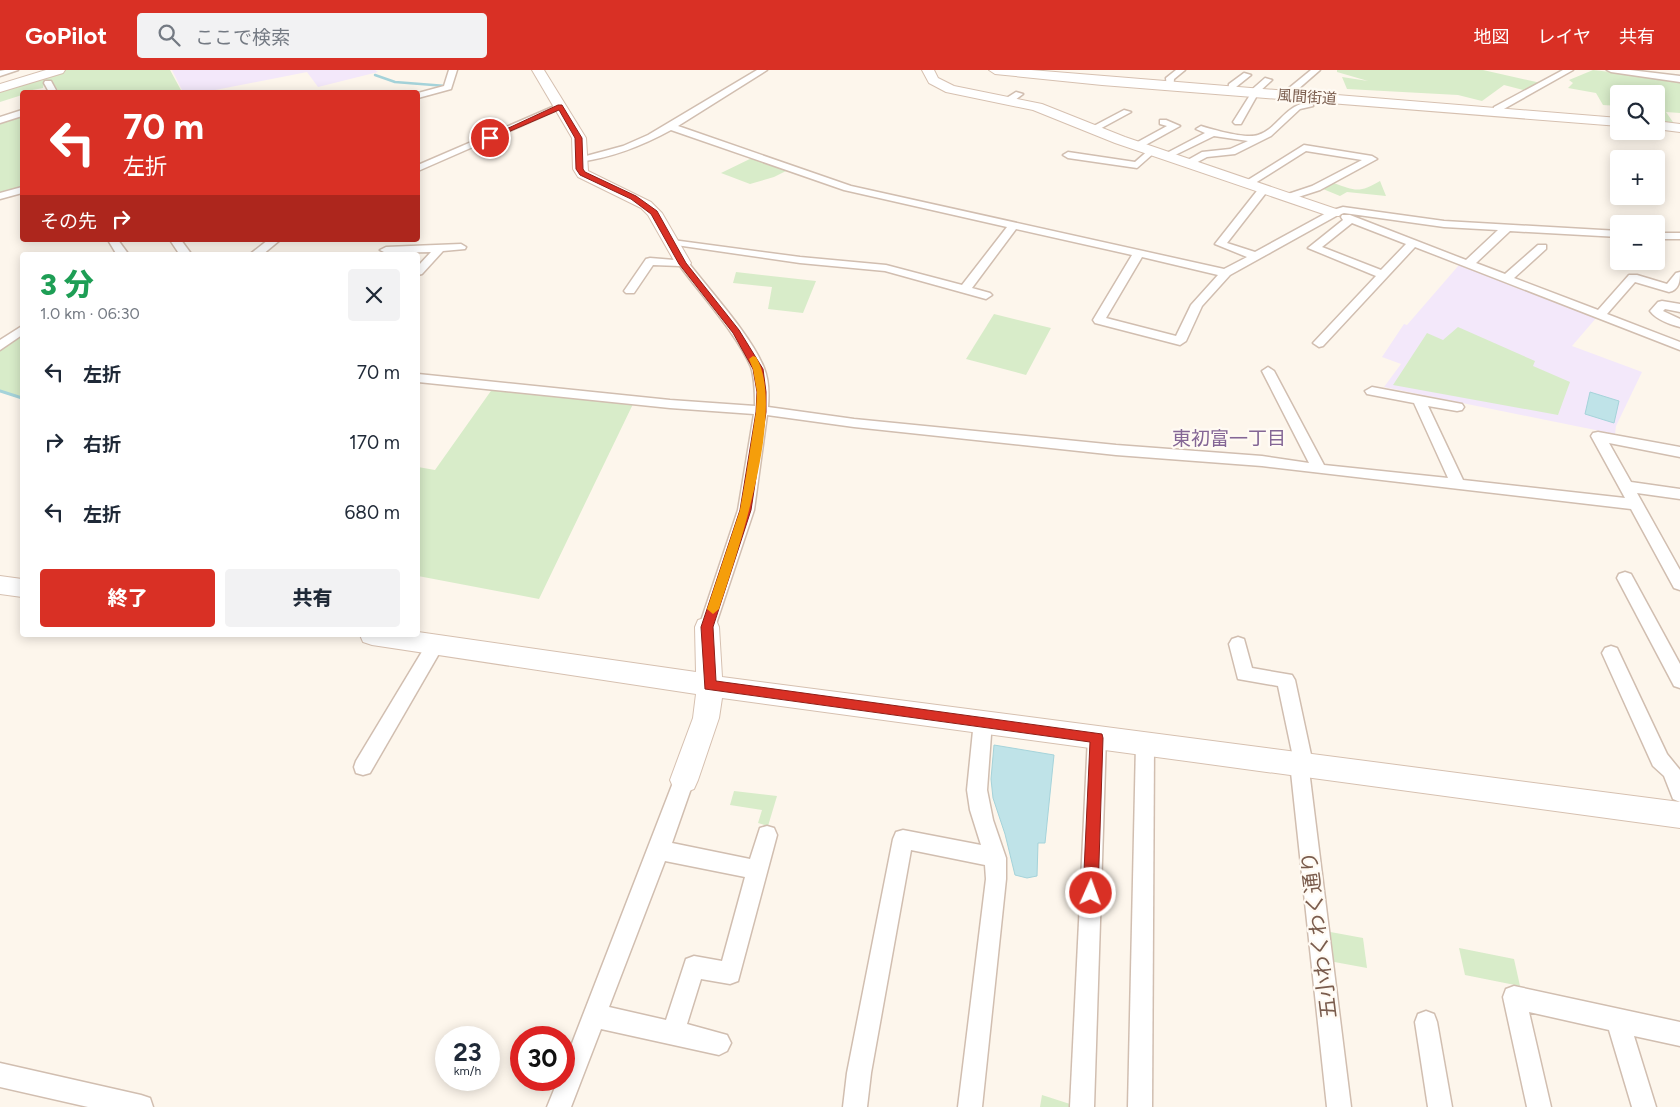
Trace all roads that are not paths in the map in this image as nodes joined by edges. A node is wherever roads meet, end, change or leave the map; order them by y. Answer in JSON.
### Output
{"nodes":[{"id":1,"x":14,"y":70,"type":"edge"},
{"id":2,"x":453,"y":70,"type":"edge"},
{"id":3,"x":538,"y":70,"type":"edge"},
{"id":4,"x":763,"y":70,"type":"edge"},
{"id":5,"x":928,"y":70,"type":"edge"},
{"id":6,"x":995,"y":70,"type":"edge"},
{"id":7,"x":1181,"y":70,"type":"edge"},
{"id":8,"x":1569,"y":70,"type":"edge"},
{"id":9,"x":1611,"y":70,"type":"edge"},
{"id":10,"x":1313,"y":71,"type":"edge"},
{"id":11,"x":0,"y":74,"type":"edge"},
{"id":12,"x":51,"y":74,"type":"edge"},
{"id":13,"x":1247,"y":75,"type":"dead end"},
{"id":14,"x":1680,"y":79,"type":"edge"},
{"id":15,"x":1268,"y":80,"type":"dead end"},
{"id":16,"x":1170,"y":87,"type":"junction"},
{"id":17,"x":0,"y":88,"type":"edge"},
{"id":18,"x":53,"y":90,"type":"edge"},
{"id":19,"x":1231,"y":91,"type":"junction"},
{"id":20,"x":1254,"y":93,"type":"junction"},
{"id":21,"x":420,"y":95,"type":"edge"},
{"id":22,"x":1286,"y":95,"type":"junction"},
{"id":23,"x":1307,"y":97,"type":"junction"},
{"id":24,"x":560,"y":107,"type":"junction"},
{"id":25,"x":1498,"y":111,"type":"junction"},
{"id":26,"x":1127,"y":112,"type":"dead end"},
{"id":27,"x":20,"y":115,"type":"edge"},
{"id":28,"x":0,"y":120,"type":"edge"},
{"id":29,"x":1610,"y":121,"type":"edge"},
{"id":30,"x":1163,"y":122,"type":"dead end"},
{"id":31,"x":1238,"y":122,"type":"dead end"},
{"id":32,"x":1665,"y":126,"type":"edge"},
{"id":33,"x":671,"y":127,"type":"junction"},
{"id":34,"x":1680,"y":128,"type":"edge"},
{"id":35,"x":1201,"y":129,"type":"dead end"},
{"id":36,"x":1093,"y":130,"type":"junction"},
{"id":37,"x":1213,"y":133,"type":"junction"},
{"id":38,"x":1257,"y":139,"type":"junction"},
{"id":39,"x":1137,"y":146,"type":"junction"},
{"id":40,"x":1151,"y":151,"type":"junction"},
{"id":41,"x":1068,"y":155,"type":"dead end"},
{"id":42,"x":1166,"y":156,"type":"junction"},
{"id":43,"x":580,"y":159,"type":"junction"},
{"id":44,"x":1189,"y":164,"type":"junction"},
{"id":45,"x":420,"y":167,"type":"edge"},
{"id":46,"x":1248,"y":183,"type":"junction"},
{"id":47,"x":1264,"y":189,"type":"junction"},
{"id":48,"x":20,"y":191,"type":"edge"},
{"id":49,"x":0,"y":196,"type":"edge"},
{"id":50,"x":1288,"y":197,"type":"junction"},
{"id":51,"x":1334,"y":213,"type":"junction"},
{"id":52,"x":1352,"y":219,"type":"junction"},
{"id":53,"x":1014,"y":225,"type":"junction"},
{"id":54,"x":1506,"y":229,"type":"junction"},
{"id":55,"x":1610,"y":234,"type":"edge"},
{"id":56,"x":1665,"y":236,"type":"edge"},
{"id":57,"x":1680,"y":236,"type":"edge"},
{"id":58,"x":670,"y":241,"type":"junction"},
{"id":59,"x":272,"y":242,"type":"edge"},
{"id":60,"x":1412,"y":244,"type":"junction"},
{"id":61,"x":461,"y":247,"type":"dead end"},
{"id":62,"x":1542,"y":247,"type":"dead end"},
{"id":63,"x":440,"y":248,"type":"junction"},
{"id":64,"x":386,"y":250,"type":"dead end"},
{"id":65,"x":259,"y":252,"type":"edge"},
{"id":66,"x":408,"y":252,"type":"edge"},
{"id":67,"x":1139,"y":253,"type":"junction"},
{"id":68,"x":1256,"y":256,"type":"junction"},
{"id":69,"x":683,"y":264,"type":"junction"},
{"id":70,"x":1467,"y":265,"type":"junction"},
{"id":71,"x":420,"y":270,"type":"edge"},
{"id":72,"x":1226,"y":273,"type":"junction"},
{"id":73,"x":1383,"y":275,"type":"junction"},
{"id":74,"x":1680,"y":275,"type":"edge"},
{"id":75,"x":1505,"y":280,"type":"junction"},
{"id":76,"x":964,"y":290,"type":"junction"},
{"id":77,"x":630,"y":291,"type":"dead end"},
{"id":78,"x":986,"y":295,"type":"dead end"},
{"id":79,"x":1680,"y":308,"type":"edge"},
{"id":80,"x":1600,"y":315,"type":"junction"},
{"id":81,"x":1675,"y":322,"type":"edge"},
{"id":82,"x":20,"y":331,"type":"edge"},
{"id":83,"x":1660,"y":338,"type":"junction"},
{"id":84,"x":1320,"y":343,"type":"dead end"},
{"id":85,"x":0,"y":346,"type":"edge"},
{"id":86,"x":1680,"y":346,"type":"edge"},
{"id":87,"x":1268,"y":371,"type":"dead end"},
{"id":88,"x":420,"y":378,"type":"edge"},
{"id":89,"x":1372,"y":391,"type":"dead end"},
{"id":90,"x":1419,"y":400,"type":"junction"},
{"id":91,"x":1457,"y":407,"type":"dead end"},
{"id":92,"x":761,"y":412,"type":"junction"},
{"id":93,"x":1680,"y":452,"type":"edge"},
{"id":94,"x":1319,"y":469,"type":"junction"},
{"id":95,"x":1458,"y":485,"type":"junction"},
{"id":96,"x":1626,"y":486,"type":"junction"},
{"id":97,"x":1680,"y":494,"type":"edge"},
{"id":98,"x":1634,"y":504,"type":"junction"},
{"id":99,"x":1625,"y":578,"type":"dead end"},
{"id":100,"x":1680,"y":584,"type":"edge"},
{"id":101,"x":0,"y":585,"type":"edge"},
{"id":102,"x":20,"y":588,"type":"edge"},
{"id":103,"x":707,"y":627,"type":"joint"},
{"id":104,"x":385,"y":637,"type":"edge"},
{"id":105,"x":1238,"y":644,"type":"dead end"},
{"id":106,"x":435,"y":645,"type":"junction"},
{"id":107,"x":1611,"y":652,"type":"dead end"},
{"id":108,"x":1680,"y":681,"type":"edge"},
{"id":109,"x":710,"y":686,"type":"junction"},
{"id":110,"x":983,"y":721,"type":"junction"},
{"id":111,"x":1097,"y":738,"type":"junction"},
{"id":112,"x":1145,"y":744,"type":"junction"},
{"id":113,"x":1301,"y":763,"type":"junction"},
{"id":114,"x":362,"y":767,"type":"dead end"},
{"id":115,"x":684,"y":780,"type":"joint"},
{"id":116,"x":1680,"y":793,"type":"edge"},
{"id":117,"x":1680,"y":814,"type":"edge"},
{"id":118,"x":767,"y":835,"type":"dead end"},
{"id":119,"x":659,"y":850,"type":"junction"},
{"id":120,"x":996,"y":858,"type":"junction"},
{"id":121,"x":758,"y":870,"type":"junction"},
{"id":122,"x":596,"y":1016,"type":"junction"},
{"id":123,"x":1618,"y":1021,"type":"junction"},
{"id":124,"x":1426,"y":1022,"type":"dead end"},
{"id":125,"x":673,"y":1033,"type":"junction"},
{"id":126,"x":1680,"y":1034,"type":"edge"},
{"id":127,"x":719,"y":1043,"type":"dead end"},
{"id":128,"x":0,"y":1075,"type":"edge"},
{"id":129,"x":141,"y":1107,"type":"edge"},
{"id":130,"x":559,"y":1107,"type":"edge"},
{"id":131,"x":855,"y":1107,"type":"edge"},
{"id":132,"x":970,"y":1107,"type":"edge"},
{"id":133,"x":1082,"y":1107,"type":"edge"},
{"id":134,"x":1140,"y":1107,"type":"edge"},
{"id":135,"x":1339,"y":1107,"type":"edge"},
{"id":136,"x":1440,"y":1107,"type":"edge"},
{"id":137,"x":1539,"y":1107,"type":"edge"},
{"id":138,"x":1644,"y":1107,"type":"edge"}],
"edges":[{"from":1,"to":11,"type":"street"},
{"from":2,"to":21,"type":"street"},
{"from":3,"to":24,"type":"street"},
{"from":4,"to":33,"type":"street"},
{"from":5,"to":36,"type":"street"},
{"from":6,"to":16,"type":"street","name":"風間街道"},
{"from":7,"to":16,"type":"street"},
{"from":8,"to":25,"type":"street"},
{"from":9,"to":14,"type":"street"},
{"from":10,"to":22,"type":"street"},
{"from":12,"to":17,"type":"street"},
{"from":12,"to":18,"type":"street"},
{"from":13,"to":19,"type":"street"},
{"from":15,"to":20,"type":"street"},
{"from":16,"to":19,"type":"street","name":"風間街道"},
{"from":19,"to":20,"type":"street","name":"風間街道"},
{"from":20,"to":22,"type":"street","name":"風間街道"},
{"from":20,"to":31,"type":"street"},
{"from":22,"to":23,"type":"street","name":"風間街道"},
{"from":23,"to":25,"type":"street","name":"風間街道"},
{"from":23,"to":38,"type":"street"},
{"from":24,"to":43,"type":"street"},
{"from":24,"to":45,"type":"street"},
{"from":25,"to":29,"type":"street","name":"風間街道"},
{"from":26,"to":36,"type":"street"},
{"from":27,"to":28,"type":"street"},
{"from":30,"to":39,"type":"street"},
{"from":32,"to":34,"type":"street"},
{"from":33,"to":43,"type":"street"},
{"from":33,"to":53,"type":"street"},
{"from":35,"to":37,"type":"street"},
{"from":36,"to":39,"type":"street"},
{"from":37,"to":38,"type":"street"},
{"from":37,"to":42,"type":"street"},
{"from":38,"to":44,"type":"street"},
{"from":39,"to":40,"type":"street"},
{"from":40,"to":41,"type":"street"},
{"from":40,"to":42,"type":"street"},
{"from":42,"to":44,"type":"street"},
{"from":43,"to":58,"type":"street"},
{"from":44,"to":46,"type":"street"},
{"from":46,"to":47,"type":"street"},
{"from":46,"to":50,"type":"street"},
{"from":47,"to":50,"type":"street"},
{"from":47,"to":68,"type":"street"},
{"from":48,"to":49,"type":"street"},
{"from":50,"to":51,"type":"street"},
{"from":51,"to":52,"type":"street"},
{"from":51,"to":54,"type":"street"},
{"from":51,"to":68,"type":"street"},
{"from":52,"to":60,"type":"street"},
{"from":52,"to":73,"type":"street"},
{"from":53,"to":67,"type":"street"},
{"from":53,"to":76,"type":"street"},
{"from":54,"to":55,"type":"street"},
{"from":54,"to":70,"type":"street"},
{"from":56,"to":57,"type":"street"},
{"from":58,"to":69,"type":"street"},
{"from":58,"to":76,"type":"street"},
{"from":59,"to":65,"type":"street"},
{"from":60,"to":70,"type":"street"},
{"from":60,"to":73,"type":"street"},
{"from":61,"to":63,"type":"street"},
{"from":62,"to":75,"type":"street"},
{"from":63,"to":66,"type":"street"},
{"from":63,"to":71,"type":"street"},
{"from":64,"to":66,"type":"street"},
{"from":67,"to":72,"type":"street"},
{"from":67,"to":72,"type":"street"},
{"from":68,"to":72,"type":"street"},
{"from":69,"to":77,"type":"street"},
{"from":69,"to":92,"type":"street"},
{"from":70,"to":75,"type":"street"},
{"from":73,"to":84,"type":"street"},
{"from":74,"to":80,"type":"street"},
{"from":75,"to":80,"type":"street"},
{"from":76,"to":78,"type":"street"},
{"from":79,"to":81,"type":"street"},
{"from":80,"to":83,"type":"street"},
{"from":81,"to":83,"type":"street"},
{"from":82,"to":85,"type":"street"},
{"from":83,"to":86,"type":"street"},
{"from":87,"to":94,"type":"street"},
{"from":88,"to":92,"type":"street"},
{"from":89,"to":90,"type":"street"},
{"from":90,"to":91,"type":"street"},
{"from":90,"to":95,"type":"street"},
{"from":92,"to":94,"type":"street"},
{"from":92,"to":103,"type":"street"},
{"from":93,"to":96,"type":"street"},
{"from":94,"to":95,"type":"street"},
{"from":95,"to":98,"type":"street"},
{"from":96,"to":97,"type":"street"},
{"from":96,"to":98,"type":"street"},
{"from":98,"to":100,"type":"street"},
{"from":99,"to":108,"type":"street"},
{"from":101,"to":102,"type":"street"},
{"from":103,"to":109,"type":"street"},
{"from":104,"to":106,"type":"street"},
{"from":105,"to":113,"type":"street","name":"五小わくわく通り"},
{"from":106,"to":109,"type":"street"},
{"from":106,"to":114,"type":"street"},
{"from":107,"to":116,"type":"street"},
{"from":109,"to":110,"type":"street"},
{"from":109,"to":115,"type":"street"},
{"from":110,"to":111,"type":"street"},
{"from":110,"to":120,"type":"street"},
{"from":111,"to":112,"type":"street"},
{"from":111,"to":133,"type":"street"},
{"from":112,"to":113,"type":"street"},
{"from":112,"to":134,"type":"street"},
{"from":113,"to":117,"type":"street"},
{"from":113,"to":135,"type":"street","name":"五小わくわく通り"},
{"from":115,"to":119,"type":"street"},
{"from":118,"to":121,"type":"street"},
{"from":119,"to":121,"type":"street"},
{"from":119,"to":122,"type":"street"},
{"from":120,"to":131,"type":"street"},
{"from":120,"to":132,"type":"street"},
{"from":121,"to":125,"type":"street"},
{"from":122,"to":125,"type":"street"},
{"from":122,"to":130,"type":"street"},
{"from":123,"to":126,"type":"street"},
{"from":123,"to":137,"type":"street"},
{"from":123,"to":138,"type":"street"},
{"from":124,"to":136,"type":"street"},
{"from":125,"to":127,"type":"street"},
{"from":128,"to":129,"type":"street"}]}
